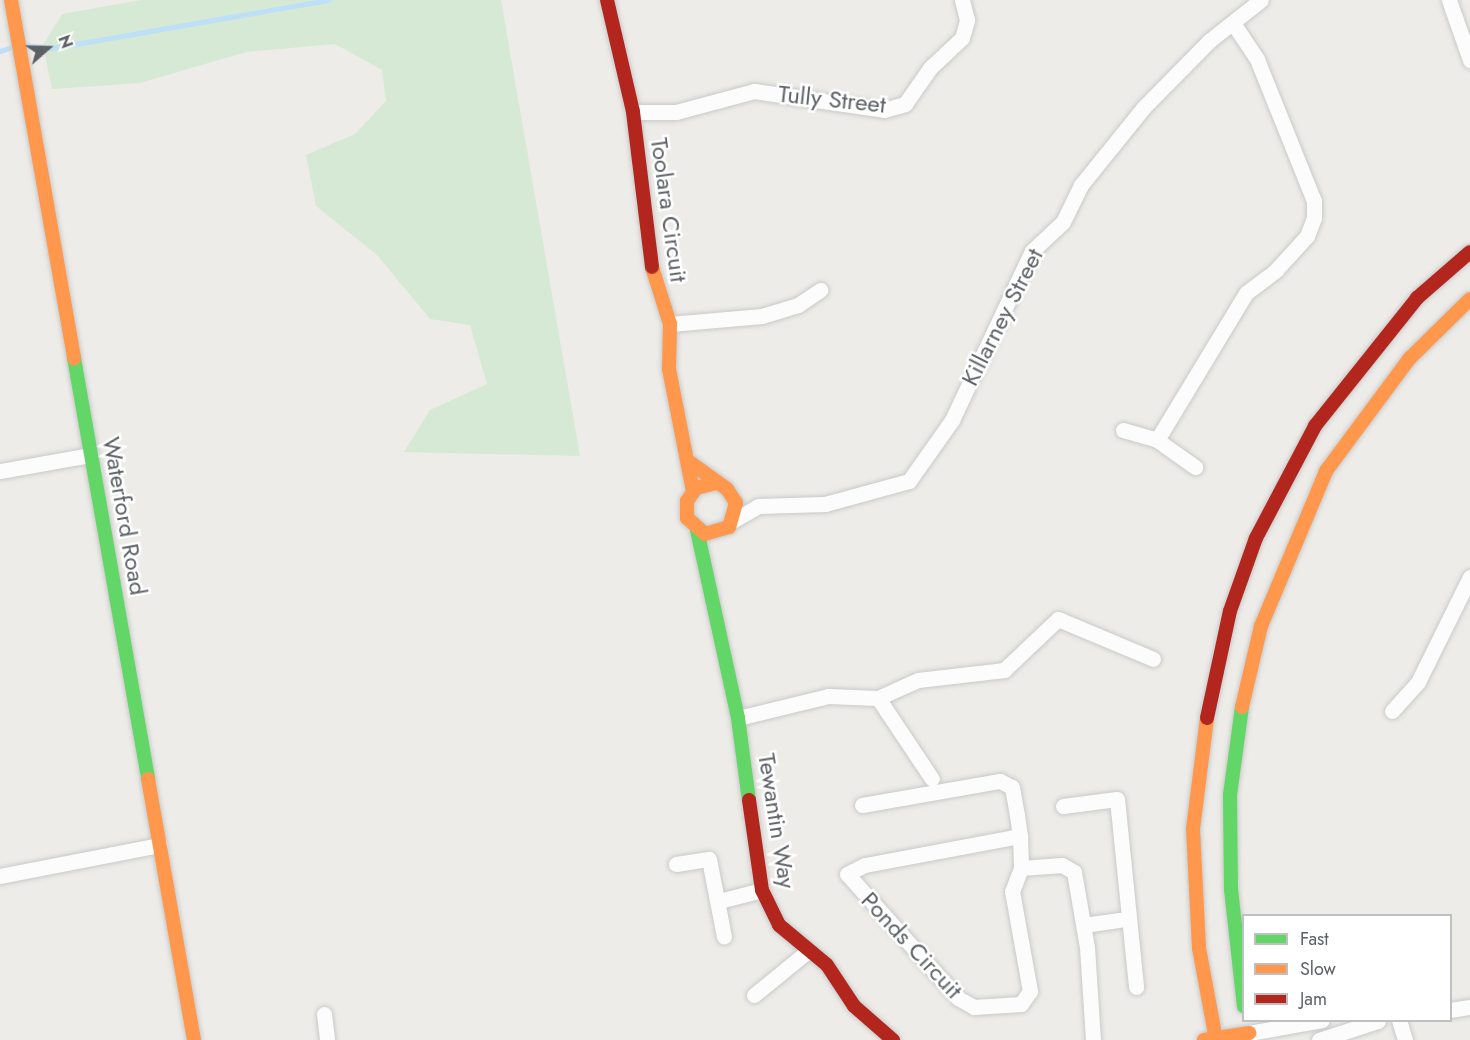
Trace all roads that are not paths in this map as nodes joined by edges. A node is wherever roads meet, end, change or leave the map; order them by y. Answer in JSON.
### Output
{"nodes":[{"id":1,"x":607,"y":0,"type":"edge"},
{"id":2,"x":962,"y":0,"type":"edge"},
{"id":3,"x":1261,"y":0,"type":"edge"},
{"id":4,"x":1449,"y":0,"type":"edge"},
{"id":5,"x":12,"y":2,"type":"edge"},
{"id":6,"x":1233,"y":22,"type":"junction"},
{"id":7,"x":1470,"y":60,"type":"edge"},
{"id":8,"x":633,"y":111,"type":"junction"},
{"id":9,"x":1470,"y":252,"type":"edge"},
{"id":10,"x":820,"y":290,"type":"dead end"},
{"id":11,"x":1470,"y":299,"type":"edge"},
{"id":12,"x":670,"y":324,"type":"junction"},
{"id":13,"x":1123,"y":430,"type":"dead end"},
{"id":14,"x":1157,"y":441,"type":"junction"},
{"id":15,"x":92,"y":455,"type":"junction"},
{"id":16,"x":688,"y":460,"type":"junction"},
{"id":17,"x":1195,"y":467,"type":"dead end"},
{"id":18,"x":0,"y":471,"type":"edge"},
{"id":19,"x":716,"y":483,"type":"junction"},
{"id":20,"x":693,"y":491,"type":"junction"},
{"id":21,"x":733,"y":495,"type":"junction"},
{"id":22,"x":758,"y":506,"type":"junction"},
{"id":23,"x":734,"y":520,"type":"junction"},
{"id":24,"x":698,"y":530,"type":"junction"},
{"id":25,"x":722,"y":532,"type":"junction"},
{"id":26,"x":708,"y":561,"type":"junction"},
{"id":27,"x":1470,"y":577,"type":"edge"},
{"id":28,"x":1153,"y":659,"type":"dead end"},
{"id":29,"x":878,"y":698,"type":"junction"},
{"id":30,"x":1392,"y":711,"type":"dead end"},
{"id":31,"x":738,"y":718,"type":"junction"},
{"id":32,"x":932,"y":779,"type":"dead end"},
{"id":33,"x":862,"y":805,"type":"dead end"},
{"id":34,"x":1063,"y":806,"type":"dead end"},
{"id":35,"x":1020,"y":837,"type":"junction"},
{"id":36,"x":159,"y":845,"type":"junction"},
{"id":37,"x":676,"y":864,"type":"dead end"},
{"id":38,"x":1020,"y":868,"type":"junction"},
{"id":39,"x":0,"y":876,"type":"edge"},
{"id":40,"x":762,"y":890,"type":"junction"},
{"id":41,"x":719,"y":901,"type":"junction"},
{"id":42,"x":1125,"y":920,"type":"junction"},
{"id":43,"x":1084,"y":925,"type":"junction"},
{"id":44,"x":723,"y":937,"type":"dead end"},
{"id":45,"x":808,"y":951,"type":"junction"},
{"id":46,"x":1136,"y":987,"type":"dead end"},
{"id":47,"x":1242,"y":988,"type":"edge"},
{"id":48,"x":754,"y":996,"type":"dead end"},
{"id":49,"x":1470,"y":1007,"type":"edge"},
{"id":50,"x":1452,"y":1010,"type":"edge"},
{"id":51,"x":324,"y":1014,"type":"dead end"},
{"id":52,"x":1309,"y":1022,"type":"edge"},
{"id":53,"x":1372,"y":1022,"type":"edge"},
{"id":54,"x":1400,"y":1022,"type":"edge"},
{"id":55,"x":1248,"y":1031,"type":"edge"},
{"id":56,"x":1212,"y":1039,"type":"edge"},
{"id":57,"x":194,"y":1040,"type":"edge"},
{"id":58,"x":327,"y":1040,"type":"edge"},
{"id":59,"x":893,"y":1040,"type":"edge"},
{"id":60,"x":1093,"y":1040,"type":"edge"},
{"id":61,"x":1319,"y":1040,"type":"edge"},
{"id":62,"x":1405,"y":1040,"type":"edge"}],
"edges":[{"from":1,"to":8,"type":"street","name":"Toolara Circuit"},
{"from":2,"to":8,"type":"street","name":"Tully Street"},
{"from":3,"to":6,"type":"street","name":"Killarney Street"},
{"from":4,"to":7,"type":"street"},
{"from":5,"to":15,"type":"street","name":"Waterford Road"},
{"from":6,"to":14,"type":"street"},
{"from":6,"to":22,"type":"street","name":"Killarney Street"},
{"from":8,"to":12,"type":"street","name":"Toolara Circuit"},
{"from":9,"to":56,"type":"street"},
{"from":10,"to":12,"type":"street"},
{"from":11,"to":47,"type":"street"},
{"from":12,"to":16,"type":"street","name":"Toolara Circuit"},
{"from":13,"to":14,"type":"street"},
{"from":14,"to":17,"type":"street"},
{"from":15,"to":18,"type":"street"},
{"from":15,"to":36,"type":"street","name":"Waterford Road"},
{"from":16,"to":19,"type":"street"},
{"from":16,"to":20,"type":"street","name":"Toolara Circuit"},
{"from":19,"to":20,"type":"street"},
{"from":19,"to":21,"type":"street"},
{"from":20,"to":24,"type":"street"},
{"from":21,"to":22,"type":"street","name":"Killarney Street"},
{"from":21,"to":23,"type":"street"},
{"from":22,"to":23,"type":"street","name":"Killarney Street"},
{"from":23,"to":25,"type":"street"},
{"from":24,"to":25,"type":"street"},
{"from":24,"to":26,"type":"street","name":"Tewantin Way"},
{"from":25,"to":26,"type":"street"},
{"from":26,"to":31,"type":"street","name":"Tewantin Way"},
{"from":27,"to":30,"type":"street"},
{"from":28,"to":29,"type":"street"},
{"from":29,"to":31,"type":"street"},
{"from":29,"to":32,"type":"street"},
{"from":31,"to":40,"type":"street","name":"Tewantin Way"},
{"from":33,"to":35,"type":"street"},
{"from":34,"to":42,"type":"street"},
{"from":35,"to":38,"type":"street","name":"Ponds Circuit"},
{"from":35,"to":38,"type":"street","name":"Ponds Circuit"},
{"from":36,"to":39,"type":"street"},
{"from":36,"to":57,"type":"street","name":"Waterford Road"},
{"from":37,"to":41,"type":"street"},
{"from":38,"to":43,"type":"street"},
{"from":40,"to":41,"type":"street"},
{"from":40,"to":45,"type":"street","name":"Tewantin Way"},
{"from":41,"to":44,"type":"street"},
{"from":42,"to":43,"type":"street"},
{"from":42,"to":46,"type":"street"},
{"from":43,"to":60,"type":"street"},
{"from":45,"to":48,"type":"street"},
{"from":45,"to":59,"type":"street","name":"Tewantin Way"},
{"from":49,"to":50,"type":"street"},
{"from":51,"to":58,"type":"street"},
{"from":52,"to":55,"type":"street"},
{"from":53,"to":61,"type":"street"},
{"from":54,"to":62,"type":"street"},
{"from":55,"to":56,"type":"street"}]}
